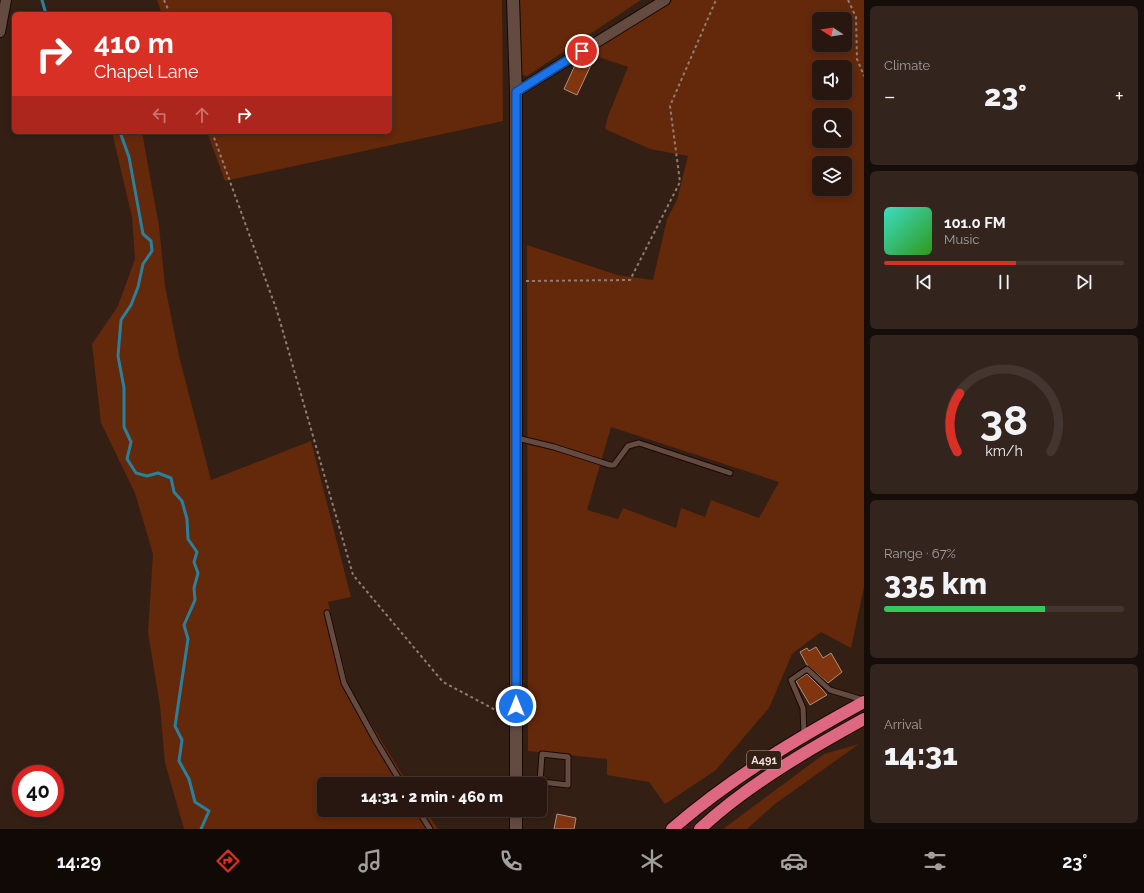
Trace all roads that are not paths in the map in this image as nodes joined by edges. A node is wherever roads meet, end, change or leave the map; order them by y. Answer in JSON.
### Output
{"nodes":[{"id":1,"x":6,"y":0,"type":"edge"},
{"id":2,"x":513,"y":0,"type":"edge"},
{"id":3,"x":664,"y":0,"type":"edge"},
{"id":4,"x":0,"y":32,"type":"edge"},
{"id":5,"x":516,"y":92,"type":"junction"},
{"id":6,"x":516,"y":438,"type":"junction"},
{"id":7,"x":730,"y":473,"type":"dead end"},
{"id":8,"x":327,"y":613,"type":"dead end"},
{"id":9,"x":864,"y":701,"type":"edge"},
{"id":10,"x":864,"y":720,"type":"edge"},
{"id":11,"x":804,"y":735,"type":"junction"},
{"id":12,"x":398,"y":777,"type":"edge"},
{"id":13,"x":516,"y":777,"type":"edge"},
{"id":14,"x":540,"y":782,"type":"joint"},
{"id":15,"x":422,"y":817,"type":"edge"},
{"id":16,"x":516,"y":817,"type":"edge"},
{"id":17,"x":430,"y":829,"type":"edge"},
{"id":18,"x":516,"y":829,"type":"edge"},
{"id":19,"x":672,"y":829,"type":"edge"},
{"id":20,"x":700,"y":829,"type":"edge"}],
"edges":[{"from":1,"to":4,"type":"street"},
{"from":2,"to":5,"type":"street"},
{"from":3,"to":5,"type":"street"},
{"from":5,"to":6,"type":"street"},
{"from":6,"to":7,"type":"lane"},
{"from":6,"to":13,"type":"street"},
{"from":8,"to":12,"type":"lane"},
{"from":9,"to":11,"type":"highway","number":"A491"},
{"from":9,"to":11,"type":"lane"},
{"from":10,"to":20,"type":"highway","number":"A491"},
{"from":11,"to":19,"type":"highway","number":"A491"},
{"from":14,"to":14,"type":"lane"},
{"from":15,"to":17,"type":"lane"},
{"from":16,"to":18,"type":"street"}]}
